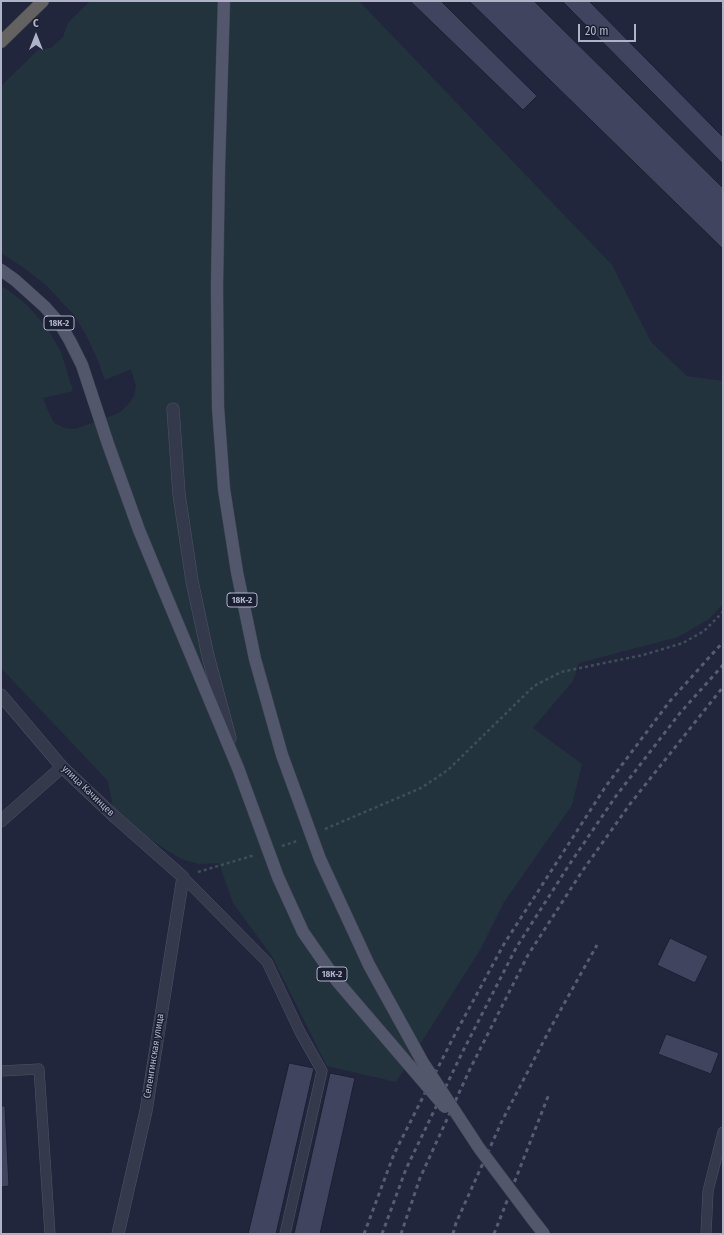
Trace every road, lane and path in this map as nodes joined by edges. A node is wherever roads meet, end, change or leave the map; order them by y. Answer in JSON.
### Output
{"nodes":[{"id":1,"x":43,"y":1,"type":"edge"},
{"id":2,"x":224,"y":1,"type":"edge"},
{"id":3,"x":1,"y":42,"type":"edge"},
{"id":4,"x":1,"y":270,"type":"edge"},
{"id":5,"x":173,"y":409,"type":"dead end"},
{"id":6,"x":723,"y":612,"type":"edge"},
{"id":7,"x":1,"y":696,"type":"edge"},
{"id":8,"x":62,"y":767,"type":"junction"},
{"id":9,"x":238,"y":768,"type":"junction"},
{"id":10,"x":1,"y":821,"type":"edge"},
{"id":11,"x":319,"y":832,"type":"dead end"},
{"id":12,"x":297,"y":841,"type":"dead end"},
{"id":13,"x":275,"y":848,"type":"dead end"},
{"id":14,"x":261,"y":853,"type":"dead end"},
{"id":15,"x":183,"y":877,"type":"junction"},
{"id":16,"x":1,"y":1071,"type":"edge"},
{"id":17,"x":723,"y":1132,"type":"edge"},
{"id":18,"x":479,"y":1148,"type":"junction"},
{"id":19,"x":50,"y":1234,"type":"edge"},
{"id":20,"x":118,"y":1234,"type":"edge"},
{"id":21,"x":285,"y":1234,"type":"edge"},
{"id":22,"x":544,"y":1234,"type":"edge"},
{"id":23,"x":706,"y":1234,"type":"edge"}],
"edges":[{"from":1,"to":3,"type":"highway"},
{"from":2,"to":18,"type":"main road","number":"18К-2","bridge":true},
{"from":4,"to":9,"type":"main road","number":"18К-2"},
{"from":5,"to":9,"type":"street"},
{"from":6,"to":11,"type":"path"},
{"from":7,"to":8,"type":"street","name":"улица Качинцев"},
{"from":8,"to":10,"type":"street"},
{"from":8,"to":15,"type":"street","name":"улица Качинцев"},
{"from":9,"to":18,"type":"main road","number":"18К-2","bridge":true},
{"from":12,"to":13,"type":"path"},
{"from":14,"to":15,"type":"path"},
{"from":15,"to":20,"type":"street","name":"Селенгинская улица"},
{"from":15,"to":21,"type":"lane"},
{"from":16,"to":19,"type":"lane"},
{"from":17,"to":23,"type":"lane"},
{"from":18,"to":22,"type":"main road","number":"18К-2","bridge":true}]}
